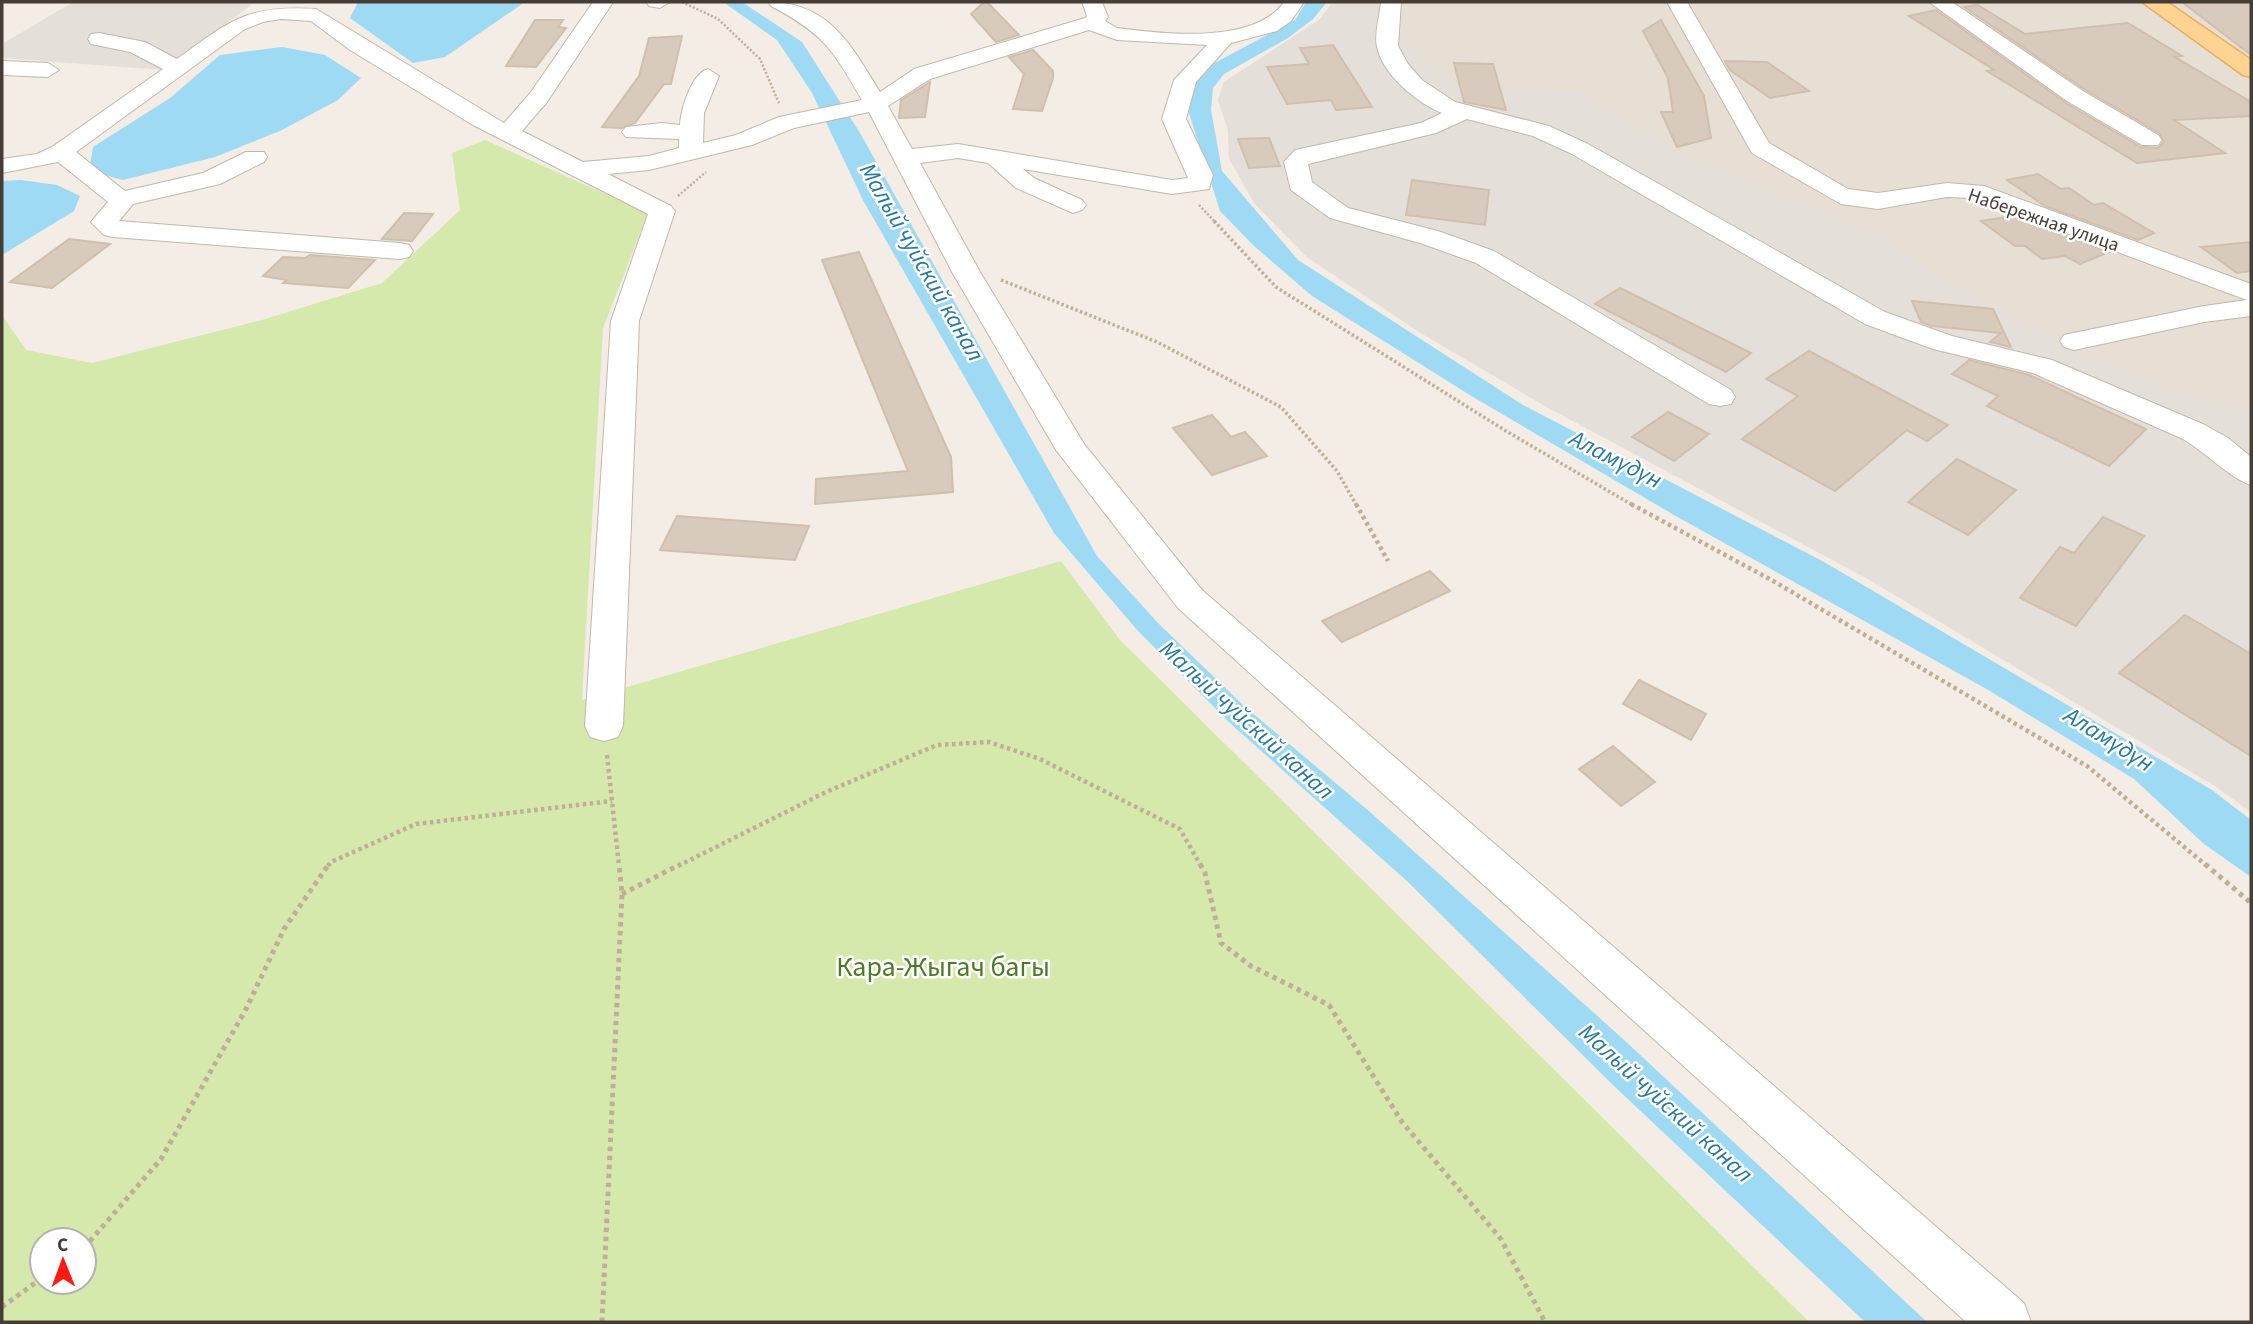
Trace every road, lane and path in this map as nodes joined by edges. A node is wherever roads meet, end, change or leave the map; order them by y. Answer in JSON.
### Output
{"nodes":[{"id":1,"x":603,"y":2,"type":"edge"},
{"id":2,"x":682,"y":2,"type":"edge"},
{"id":3,"x":778,"y":2,"type":"edge"},
{"id":4,"x":1294,"y":2,"type":"edge"},
{"id":5,"x":1391,"y":2,"type":"edge"},
{"id":6,"x":1677,"y":2,"type":"edge"},
{"id":7,"x":1939,"y":2,"type":"edge"},
{"id":8,"x":2153,"y":2,"type":"edge"},
{"id":9,"x":286,"y":7,"type":"edge"},
{"id":10,"x":1092,"y":12,"type":"edge"},
{"id":11,"x":99,"y":39,"type":"dead end"},
{"id":12,"x":1223,"y":40,"type":"junction"},
{"id":13,"x":2,"y":68,"type":"edge"},
{"id":14,"x":178,"y":68,"type":"junction"},
{"id":15,"x":48,"y":70,"type":"dead end"},
{"id":16,"x":2251,"y":70,"type":"edge"},
{"id":17,"x":708,"y":76,"type":"dead end"},
{"id":18,"x":866,"y":106,"type":"junction"},
{"id":19,"x":1461,"y":113,"type":"junction"},
{"id":20,"x":794,"y":121,"type":"junction"},
{"id":21,"x":634,"y":132,"type":"dead end"},
{"id":22,"x":508,"y":133,"type":"junction"},
{"id":23,"x":744,"y":140,"type":"junction"},
{"id":24,"x":2150,"y":140,"type":"dead end"},
{"id":25,"x":692,"y":143,"type":"junction"},
{"id":26,"x":61,"y":152,"type":"junction"},
{"id":27,"x":990,"y":155,"type":"junction"},
{"id":28,"x":255,"y":157,"type":"dead end"},
{"id":29,"x":905,"y":157,"type":"junction"},
{"id":30,"x":2,"y":166,"type":"edge"},
{"id":31,"x":584,"y":169,"type":"junction"},
{"id":32,"x":1186,"y":188,"type":"junction"},
{"id":33,"x":119,"y":200,"type":"junction"},
{"id":34,"x":1073,"y":205,"type":"dead end"},
{"id":35,"x":662,"y":211,"type":"junction"},
{"id":36,"x":400,"y":251,"type":"dead end"},
{"id":37,"x":966,"y":272,"type":"junction"},
{"id":38,"x":2251,"y":293,"type":"edge"},
{"id":39,"x":2251,"y":308,"type":"edge"},
{"id":40,"x":2074,"y":341,"type":"dead end"},
{"id":41,"x":1720,"y":397,"type":"dead end"},
{"id":42,"x":2251,"y":474,"type":"edge"},
{"id":43,"x":1388,"y":561,"type":"dead end"},
{"id":44,"x":604,"y":726,"type":"joint"},
{"id":45,"x":612,"y":801,"type":"junction"},
{"id":46,"x":622,"y":894,"type":"junction"},
{"id":47,"x":2251,"y":903,"type":"edge"},
{"id":48,"x":98,"y":1232,"type":"edge"},
{"id":49,"x":28,"y":1288,"type":"edge"},
{"id":50,"x":2,"y":1307,"type":"edge"},
{"id":51,"x":602,"y":1322,"type":"edge"},
{"id":52,"x":1545,"y":1322,"type":"edge"},
{"id":53,"x":2005,"y":1322,"type":"edge"}],
"edges":[{"from":1,"to":22,"type":"street"},
{"from":2,"to":20,"type":"path"},
{"from":3,"to":18,"type":"street"},
{"from":4,"to":12,"type":"street"},
{"from":5,"to":19,"type":"street"},
{"from":6,"to":38,"type":"street","name":"Набережная улица"},
{"from":7,"to":24,"type":"street"},
{"from":8,"to":16,"type":"main road"},
{"from":9,"to":14,"type":"street"},
{"from":9,"to":22,"type":"street"},
{"from":10,"to":12,"type":"street"},
{"from":10,"to":18,"type":"street"},
{"from":11,"to":14,"type":"street"},
{"from":12,"to":32,"type":"street"},
{"from":13,"to":15,"type":"street"},
{"from":14,"to":26,"type":"street"},
{"from":17,"to":25,"type":"street"},
{"from":18,"to":20,"type":"street"},
{"from":18,"to":29,"type":"street"},
{"from":19,"to":41,"type":"street"},
{"from":19,"to":42,"type":"street"},
{"from":20,"to":23,"type":"street"},
{"from":21,"to":25,"type":"street"},
{"from":22,"to":31,"type":"street"},
{"from":23,"to":25,"type":"street"},
{"from":23,"to":35,"type":"path"},
{"from":25,"to":31,"type":"street"},
{"from":26,"to":30,"type":"street"},
{"from":26,"to":33,"type":"street"},
{"from":27,"to":29,"type":"street"},
{"from":27,"to":32,"type":"street"},
{"from":27,"to":34,"type":"street"},
{"from":28,"to":33,"type":"street"},
{"from":29,"to":37,"type":"street"},
{"from":31,"to":35,"type":"street"},
{"from":32,"to":47,"type":"path"},
{"from":33,"to":36,"type":"street"},
{"from":35,"to":44,"type":"street"},
{"from":37,"to":43,"type":"path"},
{"from":37,"to":53,"type":"street"},
{"from":39,"to":40,"type":"street"},
{"from":44,"to":45,"type":"path"},
{"from":45,"to":46,"type":"path"},
{"from":45,"to":48,"type":"path"},
{"from":46,"to":51,"type":"path"},
{"from":46,"to":52,"type":"path"},
{"from":49,"to":50,"type":"path"}]}
